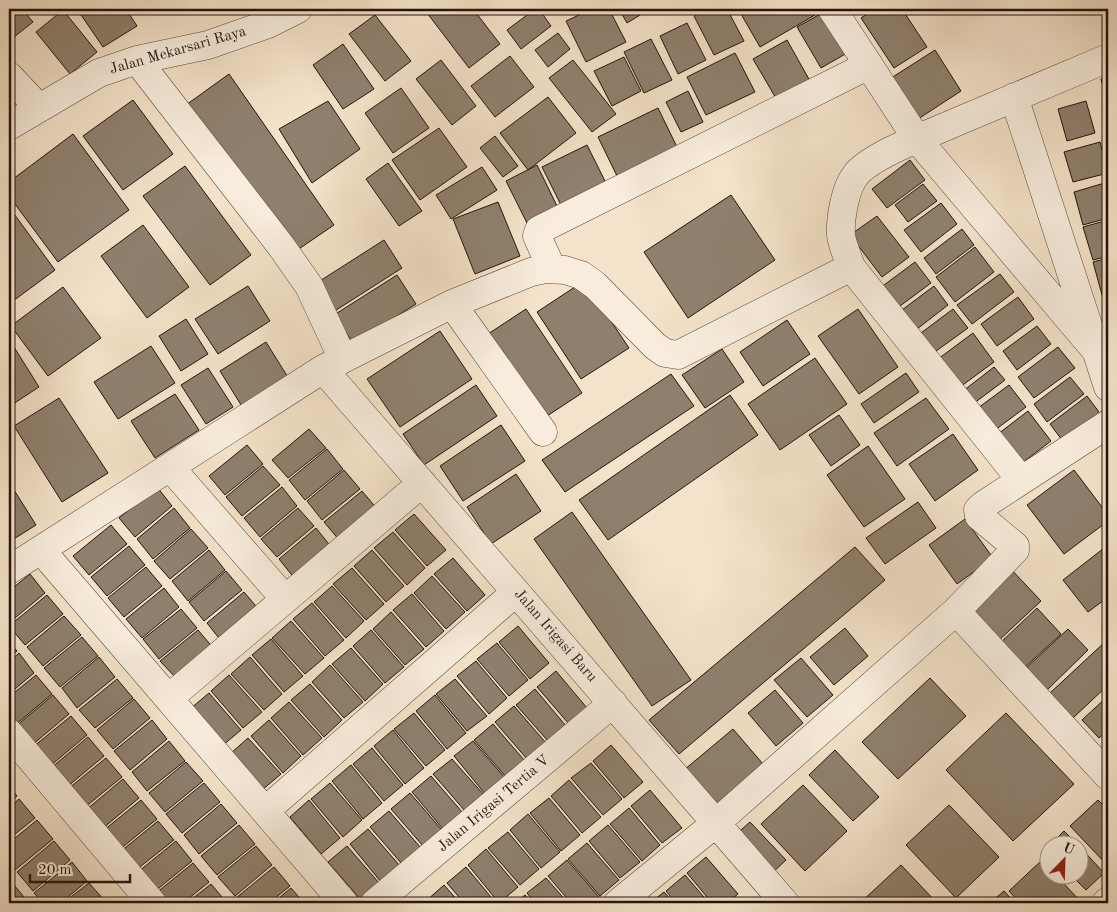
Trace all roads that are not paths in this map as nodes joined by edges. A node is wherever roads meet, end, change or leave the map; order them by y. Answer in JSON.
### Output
{"nodes":[{"id":1,"x":298,"y":9,"type":"edge"},
{"id":2,"x":832,"y":9,"type":"edge"},
{"id":3,"x":1108,"y":58,"type":"edge"},
{"id":4,"x":137,"y":60,"type":"junction"},
{"id":5,"x":868,"y":66,"type":"junction"},
{"id":6,"x":9,"y":76,"type":"edge"},
{"id":7,"x":1014,"y":97,"type":"junction"},
{"id":8,"x":39,"y":108,"type":"junction"},
{"id":9,"x":9,"y":126,"type":"edge"},
{"id":10,"x":916,"y":139,"type":"junction"},
{"id":11,"x":851,"y":267,"type":"junction"},
{"id":12,"x":552,"y":269,"type":"junction"},
{"id":13,"x":452,"y":304,"type":"junction"},
{"id":14,"x":1097,"y":352,"type":"junction"},
{"id":15,"x":333,"y":364,"type":"junction"},
{"id":16,"x":1108,"y":387,"type":"edge"},
{"id":17,"x":1108,"y":424,"type":"edge"},
{"id":18,"x":543,"y":432,"type":"dead end"},
{"id":19,"x":170,"y":467,"type":"junction"},
{"id":20,"x":1021,"y":480,"type":"junction"},
{"id":21,"x":422,"y":483,"type":"junction"},
{"id":22,"x":41,"y":550,"type":"junction"},
{"id":23,"x":9,"y":570,"type":"edge"},
{"id":24,"x":516,"y":592,"type":"junction"},
{"id":25,"x":285,"y":599,"type":"junction"},
{"id":26,"x":956,"y":611,"type":"junction"},
{"id":27,"x":168,"y":698,"type":"junction"},
{"id":28,"x":613,"y":704,"type":"junction"},
{"id":29,"x":9,"y":733,"type":"edge"},
{"id":30,"x":1108,"y":776,"type":"edge"},
{"id":31,"x":265,"y":811,"type":"junction"},
{"id":32,"x":716,"y":823,"type":"junction"},
{"id":33,"x":152,"y":903,"type":"edge"},
{"id":34,"x":344,"y":903,"type":"edge"},
{"id":35,"x":375,"y":903,"type":"edge"},
{"id":36,"x":618,"y":903,"type":"edge"},
{"id":37,"x":785,"y":903,"type":"edge"}],
"edges":[{"from":1,"to":4,"type":"street","name":"Jalan Mekarsari Raya"},
{"from":2,"to":5,"type":"street"},
{"from":3,"to":7,"type":"street"},
{"from":4,"to":8,"type":"street","name":"Jalan Mekarsari Raya"},
{"from":4,"to":15,"type":"street","name":"Jalan Irigasi Baru"},
{"from":5,"to":10,"type":"street"},
{"from":5,"to":12,"type":"street"},
{"from":6,"to":8,"type":"street"},
{"from":7,"to":10,"type":"street"},
{"from":7,"to":14,"type":"street"},
{"from":8,"to":9,"type":"street","name":"Jalan Mekarsari Raya"},
{"from":10,"to":11,"type":"street"},
{"from":10,"to":14,"type":"street"},
{"from":11,"to":12,"type":"street"},
{"from":11,"to":20,"type":"street"},
{"from":12,"to":13,"type":"street"},
{"from":13,"to":15,"type":"street"},
{"from":13,"to":18,"type":"street"},
{"from":14,"to":16,"type":"street"},
{"from":15,"to":19,"type":"street"},
{"from":15,"to":21,"type":"street","name":"Jalan Irigasi Baru"},
{"from":17,"to":20,"type":"street"},
{"from":19,"to":22,"type":"street"},
{"from":19,"to":25,"type":"street"},
{"from":20,"to":26,"type":"street"},
{"from":21,"to":24,"type":"street","name":"Jalan Irigasi Baru"},
{"from":21,"to":25,"type":"street"},
{"from":22,"to":23,"type":"street"},
{"from":22,"to":27,"type":"street"},
{"from":24,"to":28,"type":"street","name":"Jalan Irigasi Baru"},
{"from":24,"to":31,"type":"street"},
{"from":25,"to":27,"type":"street"},
{"from":26,"to":30,"type":"street"},
{"from":26,"to":32,"type":"street"},
{"from":27,"to":31,"type":"street"},
{"from":28,"to":32,"type":"street","name":"Jalan Irigasi Baru"},
{"from":28,"to":35,"type":"street","name":"Jalan Irigasi Tertia V"},
{"from":29,"to":33,"type":"street"},
{"from":31,"to":34,"type":"street"},
{"from":32,"to":36,"type":"street"},
{"from":32,"to":37,"type":"street","name":"Jalan Irigasi Baru"}]}
